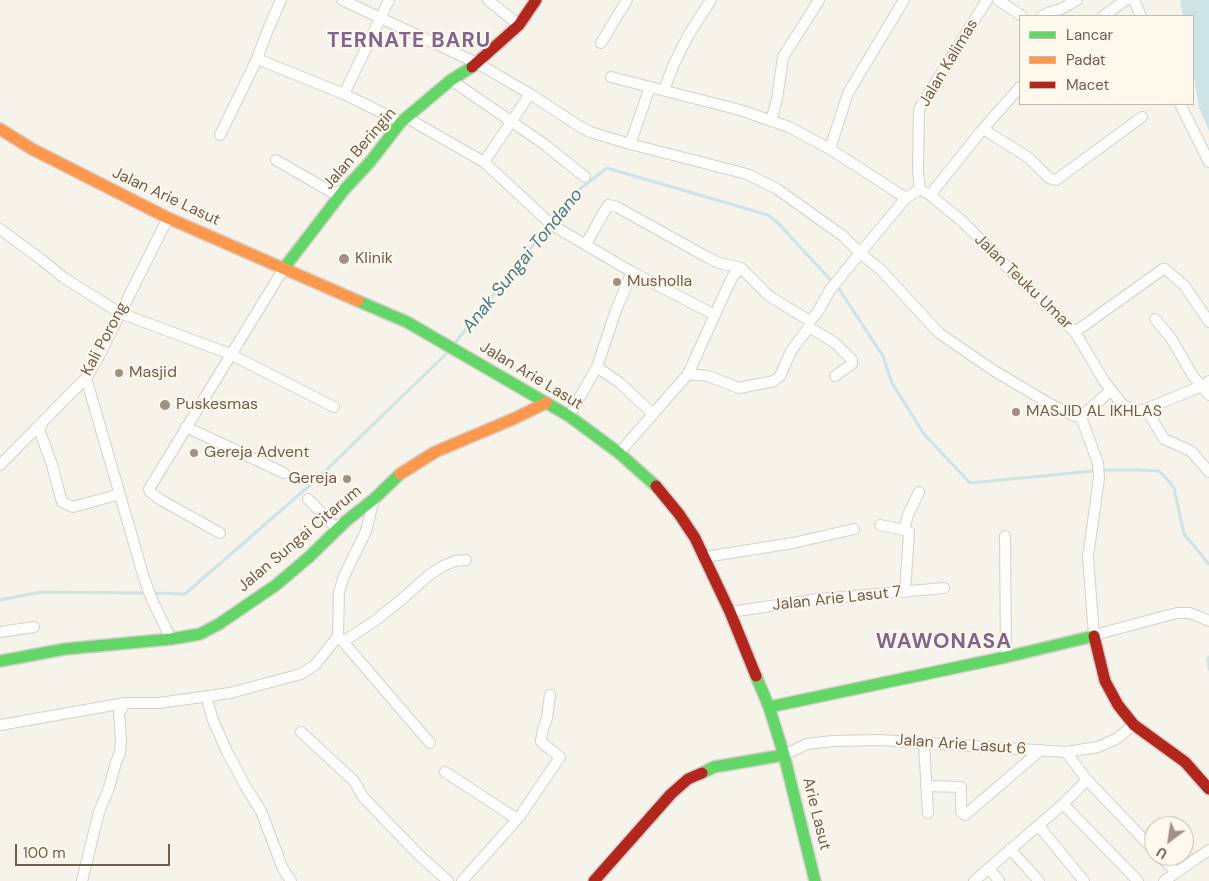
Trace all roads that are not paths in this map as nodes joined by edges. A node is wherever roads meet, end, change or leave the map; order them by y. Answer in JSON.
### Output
{"nodes":[{"id":1,"x":281,"y":0,"type":"edge"},
{"id":2,"x":342,"y":0,"type":"edge"},
{"id":3,"x":389,"y":0,"type":"edge"},
{"id":4,"x":488,"y":0,"type":"edge"},
{"id":5,"x":536,"y":0,"type":"edge"},
{"id":6,"x":627,"y":0,"type":"edge"},
{"id":7,"x":711,"y":0,"type":"edge"},
{"id":8,"x":819,"y":0,"type":"edge"},
{"id":9,"x":904,"y":0,"type":"edge"},
{"id":10,"x":987,"y":0,"type":"edge"},
{"id":11,"x":998,"y":0,"type":"edge"},
{"id":12,"x":1076,"y":0,"type":"edge"},
{"id":13,"x":1126,"y":0,"type":"edge"},
{"id":14,"x":1134,"y":0,"type":"edge"},
{"id":15,"x":1020,"y":15,"type":"edge"},
{"id":16,"x":1044,"y":15,"type":"edge"},
{"id":17,"x":1104,"y":15,"type":"edge"},
{"id":18,"x":1141,"y":15,"type":"edge"},
{"id":19,"x":380,"y":18,"type":"junction"},
{"id":20,"x":519,"y":25,"type":"junction"},
{"id":21,"x":601,"y":43,"type":"dead end"},
{"id":22,"x":257,"y":59,"type":"junction"},
{"id":23,"x":477,"y":64,"type":"junction"},
{"id":24,"x":610,"y":77,"type":"dead end"},
{"id":25,"x":451,"y":80,"type":"junction"},
{"id":26,"x":650,"y":87,"type":"junction"},
{"id":27,"x":1019,"y":87,"type":"edge"},
{"id":28,"x":664,"y":90,"type":"junction"},
{"id":29,"x":344,"y":94,"type":"junction"},
{"id":30,"x":530,"y":94,"type":"junction"},
{"id":31,"x":1180,"y":105,"type":"edge"},
{"id":32,"x":1142,"y":117,"type":"dead end"},
{"id":33,"x":404,"y":120,"type":"junction"},
{"id":34,"x":771,"y":121,"type":"junction"},
{"id":35,"x":511,"y":122,"type":"junction"},
{"id":36,"x":0,"y":129,"type":"edge"},
{"id":37,"x":983,"y":129,"type":"junction"},
{"id":38,"x":220,"y":135,"type":"dead end"},
{"id":39,"x":630,"y":144,"type":"junction"},
{"id":40,"x":830,"y":148,"type":"junction"},
{"id":41,"x":276,"y":160,"type":"dead end"},
{"id":42,"x":484,"y":162,"type":"junction"},
{"id":43,"x":1209,"y":162,"type":"edge"},
{"id":44,"x":585,"y":177,"type":"dead end"},
{"id":45,"x":920,"y":189,"type":"junction"},
{"id":46,"x":344,"y":190,"type":"junction"},
{"id":47,"x":930,"y":195,"type":"junction"},
{"id":48,"x":906,"y":198,"type":"junction"},
{"id":49,"x":168,"y":218,"type":"junction"},
{"id":50,"x":0,"y":229,"type":"edge"},
{"id":51,"x":586,"y":244,"type":"junction"},
{"id":52,"x":860,"y":253,"type":"junction"},
{"id":53,"x":284,"y":268,"type":"junction"},
{"id":54,"x":741,"y":268,"type":"junction"},
{"id":55,"x":632,"y":272,"type":"junction"},
{"id":56,"x":120,"y":313,"type":"junction"},
{"id":57,"x":715,"y":315,"type":"junction"},
{"id":58,"x":1155,"y":319,"type":"dead end"},
{"id":59,"x":1209,"y":322,"type":"edge"},
{"id":60,"x":809,"y":324,"type":"junction"},
{"id":61,"x":1075,"y":332,"type":"junction"},
{"id":62,"x":230,"y":354,"type":"junction"},
{"id":63,"x":597,"y":367,"type":"junction"},
{"id":64,"x":688,"y":374,"type":"junction"},
{"id":65,"x":835,"y":376,"type":"dead end"},
{"id":66,"x":86,"y":378,"type":"junction"},
{"id":67,"x":1205,"y":383,"type":"edge"},
{"id":68,"x":1110,"y":390,"type":"junction"},
{"id":69,"x":1209,"y":395,"type":"edge"},
{"id":70,"x":546,"y":403,"type":"junction"},
{"id":71,"x":334,"y":407,"type":"dead end"},
{"id":72,"x":1146,"y":409,"type":"junction"},
{"id":73,"x":653,"y":414,"type":"junction"},
{"id":74,"x":569,"y":416,"type":"junction"},
{"id":75,"x":1081,"y":417,"type":"junction"},
{"id":76,"x":45,"y":418,"type":"junction"},
{"id":77,"x":186,"y":427,"type":"junction"},
{"id":78,"x":619,"y":453,"type":"junction"},
{"id":79,"x":0,"y":465,"type":"edge"},
{"id":80,"x":1209,"y":472,"type":"edge"},
{"id":81,"x":284,"y":473,"type":"dead end"},
{"id":82,"x":919,"y":492,"type":"dead end"},
{"id":83,"x":120,"y":494,"type":"junction"},
{"id":84,"x":308,"y":499,"type":"dead end"},
{"id":85,"x":374,"y":499,"type":"junction"},
{"id":86,"x":346,"y":521,"type":"junction"},
{"id":87,"x":880,"y":525,"type":"dead end"},
{"id":88,"x":854,"y":529,"type":"dead end"},
{"id":89,"x":904,"y":530,"type":"junction"},
{"id":90,"x":220,"y":532,"type":"dead end"},
{"id":91,"x":1005,"y":536,"type":"dead end"},
{"id":92,"x":705,"y":557,"type":"junction"},
{"id":93,"x":466,"y":560,"type":"dead end"},
{"id":94,"x":944,"y":588,"type":"dead end"},
{"id":95,"x":905,"y":592,"type":"junction"},
{"id":96,"x":730,"y":612,"type":"junction"},
{"id":97,"x":1209,"y":621,"type":"edge"},
{"id":98,"x":34,"y":627,"type":"dead end"},
{"id":99,"x":0,"y":632,"type":"edge"},
{"id":100,"x":1094,"y":635,"type":"junction"},
{"id":101,"x":171,"y":639,"type":"junction"},
{"id":102,"x":341,"y":639,"type":"junction"},
{"id":103,"x":1006,"y":657,"type":"junction"},
{"id":104,"x":0,"y":661,"type":"edge"},
{"id":105,"x":550,"y":695,"type":"dead end"},
{"id":106,"x":206,"y":696,"type":"junction"},
{"id":107,"x":125,"y":703,"type":"junction"},
{"id":108,"x":769,"y":707,"type":"junction"},
{"id":109,"x":0,"y":725,"type":"edge"},
{"id":110,"x":1134,"y":725,"type":"junction"},
{"id":111,"x":300,"y":732,"type":"dead end"},
{"id":112,"x":430,"y":742,"type":"dead end"},
{"id":113,"x":924,"y":744,"type":"junction"},
{"id":114,"x":1041,"y":750,"type":"junction"},
{"id":115,"x":1066,"y":752,"type":"junction"},
{"id":116,"x":784,"y":755,"type":"junction"},
{"id":117,"x":445,"y":772,"type":"dead end"},
{"id":118,"x":1087,"y":780,"type":"junction"},
{"id":119,"x":926,"y":786,"type":"junction"},
{"id":120,"x":1209,"y":788,"type":"edge"},
{"id":121,"x":1063,"y":804,"type":"junction"},
{"id":122,"x":928,"y":813,"type":"dead end"},
{"id":123,"x":517,"y":819,"type":"junction"},
{"id":124,"x":1038,"y":825,"type":"junction"},
{"id":125,"x":1144,"y":840,"type":"edge"},
{"id":126,"x":1010,"y":849,"type":"junction"},
{"id":127,"x":1209,"y":850,"type":"edge"},
{"id":128,"x":1170,"y":866,"type":"edge"},
{"id":129,"x":989,"y":868,"type":"junction"},
{"id":130,"x":1176,"y":872,"type":"junction"},
{"id":131,"x":82,"y":881,"type":"edge"},
{"id":132,"x":291,"y":881,"type":"edge"},
{"id":133,"x":448,"y":881,"type":"edge"},
{"id":134,"x":462,"y":881,"type":"edge"},
{"id":135,"x":594,"y":881,"type":"edge"},
{"id":136,"x":815,"y":881,"type":"edge"},
{"id":137,"x":974,"y":881,"type":"edge"},
{"id":138,"x":999,"y":881,"type":"edge"},
{"id":139,"x":1039,"y":881,"type":"edge"},
{"id":140,"x":1084,"y":881,"type":"edge"},
{"id":141,"x":1138,"y":881,"type":"edge"},
{"id":142,"x":1164,"y":881,"type":"edge"}],
"edges":[{"from":1,"to":22,"type":"street"},
{"from":2,"to":19,"type":"street"},
{"from":3,"to":19,"type":"street"},
{"from":4,"to":20,"type":"street"},
{"from":5,"to":20,"type":"street","name":"Jalan Beringin"},
{"from":6,"to":21,"type":"street"},
{"from":7,"to":28,"type":"street"},
{"from":8,"to":34,"type":"street"},
{"from":9,"to":40,"type":"street"},
{"from":10,"to":45,"type":"street","name":"Jalan Kalimas"},
{"from":11,"to":15,"type":"street"},
{"from":12,"to":16,"type":"street"},
{"from":13,"to":17,"type":"street"},
{"from":14,"to":18,"type":"street"},
{"from":19,"to":23,"type":"street"},
{"from":19,"to":29,"type":"street"},
{"from":20,"to":23,"type":"street","name":"Jalan Beringin"},
{"from":22,"to":29,"type":"street"},
{"from":22,"to":38,"type":"street"},
{"from":23,"to":25,"type":"street","name":"Jalan Beringin"},
{"from":23,"to":30,"type":"street"},
{"from":24,"to":26,"type":"street"},
{"from":25,"to":33,"type":"street","name":"Jalan Beringin"},
{"from":25,"to":35,"type":"street"},
{"from":26,"to":28,"type":"street"},
{"from":26,"to":39,"type":"street"},
{"from":27,"to":37,"type":"street"},
{"from":28,"to":34,"type":"street"},
{"from":29,"to":33,"type":"street"},
{"from":30,"to":35,"type":"street"},
{"from":30,"to":39,"type":"street"},
{"from":31,"to":43,"type":"street"},
{"from":32,"to":37,"type":"street"},
{"from":33,"to":42,"type":"street"},
{"from":33,"to":46,"type":"street","name":"Jalan Beringin"},
{"from":34,"to":40,"type":"street"},
{"from":35,"to":42,"type":"street"},
{"from":35,"to":44,"type":"street"},
{"from":36,"to":49,"type":"street","name":"Jalan Arie Lasut"},
{"from":37,"to":47,"type":"street"},
{"from":39,"to":52,"type":"street"},
{"from":40,"to":48,"type":"street"},
{"from":41,"to":46,"type":"street"},
{"from":42,"to":51,"type":"street"},
{"from":45,"to":47,"type":"street","name":"Jalan Teuku Umar"},
{"from":45,"to":48,"type":"street"},
{"from":46,"to":53,"type":"street","name":"Jalan Beringin"},
{"from":47,"to":61,"type":"street","name":"Jalan Teuku Umar"},
{"from":48,"to":52,"type":"street"},
{"from":49,"to":53,"type":"street","name":"Jalan Arie Lasut"},
{"from":49,"to":56,"type":"street","name":"Kali Porong"},
{"from":50,"to":56,"type":"street"},
{"from":51,"to":54,"type":"street"},
{"from":51,"to":55,"type":"street"},
{"from":52,"to":60,"type":"street"},
{"from":52,"to":75,"type":"street"},
{"from":53,"to":62,"type":"street"},
{"from":53,"to":70,"type":"street","name":"Jalan Arie Lasut"},
{"from":54,"to":57,"type":"street"},
{"from":54,"to":60,"type":"street"},
{"from":55,"to":57,"type":"street"},
{"from":55,"to":63,"type":"street"},
{"from":56,"to":62,"type":"street"},
{"from":56,"to":66,"type":"street","name":"Kali Porong"},
{"from":57,"to":64,"type":"street"},
{"from":58,"to":67,"type":"street"},
{"from":59,"to":61,"type":"street"},
{"from":60,"to":64,"type":"street"},
{"from":60,"to":65,"type":"street"},
{"from":61,"to":68,"type":"street","name":"Jalan Teuku Umar"},
{"from":62,"to":71,"type":"street"},
{"from":62,"to":77,"type":"street"},
{"from":63,"to":73,"type":"street"},
{"from":63,"to":74,"type":"street"},
{"from":64,"to":73,"type":"street"},
{"from":66,"to":76,"type":"street","name":"Kali Porong"},
{"from":66,"to":83,"type":"street"},
{"from":67,"to":69,"type":"street"},
{"from":67,"to":72,"type":"street"},
{"from":68,"to":72,"type":"street","name":"Jalan Teuku Umar"},
{"from":68,"to":75,"type":"street"},
{"from":70,"to":74,"type":"street","name":"Jalan Arie Lasut"},
{"from":70,"to":85,"type":"street","name":"Jalan Sungai Citarum"},
{"from":72,"to":80,"type":"street"},
{"from":73,"to":78,"type":"street"},
{"from":74,"to":78,"type":"street","name":"Jalan Arie Lasut"},
{"from":75,"to":100,"type":"street"},
{"from":76,"to":79,"type":"street","name":"Kali Porong"},
{"from":76,"to":83,"type":"street"},
{"from":77,"to":81,"type":"street"},
{"from":77,"to":90,"type":"street"},
{"from":78,"to":92,"type":"street","name":"Jalan Arie Lasut"},
{"from":82,"to":89,"type":"street"},
{"from":83,"to":101,"type":"street"},
{"from":84,"to":86,"type":"street"},
{"from":85,"to":86,"type":"street","name":"Jalan Sungai Citarum"},
{"from":85,"to":102,"type":"street"},
{"from":86,"to":101,"type":"street","name":"Jalan Sungai Citarum"},
{"from":87,"to":89,"type":"street"},
{"from":88,"to":92,"type":"street"},
{"from":89,"to":95,"type":"street"},
{"from":91,"to":103,"type":"street"},
{"from":92,"to":96,"type":"street","name":"Jalan Arie Lasut"},
{"from":93,"to":102,"type":"street"},
{"from":94,"to":95,"type":"street","name":"Jalan Arie Lasut 7"},
{"from":95,"to":96,"type":"street","name":"Jalan Arie Lasut 7"},
{"from":96,"to":108,"type":"street","name":"Jalan Arie Lasut"},
{"from":97,"to":100,"type":"street"},
{"from":98,"to":99,"type":"street"},
{"from":100,"to":103,"type":"street"},
{"from":100,"to":110,"type":"street"},
{"from":101,"to":104,"type":"street","name":"Jalan Sungai Citarum"},
{"from":102,"to":106,"type":"street"},
{"from":102,"to":112,"type":"street"},
{"from":103,"to":108,"type":"street"},
{"from":105,"to":123,"type":"street"},
{"from":106,"to":107,"type":"street"},
{"from":106,"to":132,"type":"street"},
{"from":107,"to":109,"type":"street"},
{"from":107,"to":131,"type":"street"},
{"from":108,"to":116,"type":"street","name":"Jalan Arie Lasut"},
{"from":110,"to":115,"type":"street","name":"Jalan Arie Lasut 6"},
{"from":110,"to":120,"type":"street"},
{"from":111,"to":133,"type":"street"},
{"from":113,"to":114,"type":"street","name":"Jalan Arie Lasut 6"},
{"from":113,"to":116,"type":"street","name":"Jalan Arie Lasut 6"},
{"from":113,"to":119,"type":"street"},
{"from":114,"to":115,"type":"street","name":"Jalan Arie Lasut 6"},
{"from":114,"to":119,"type":"street"},
{"from":115,"to":118,"type":"street"},
{"from":116,"to":135,"type":"street"},
{"from":116,"to":136,"type":"street","name":"Arie Lasut"},
{"from":117,"to":123,"type":"street"},
{"from":118,"to":121,"type":"street"},
{"from":118,"to":125,"type":"street"},
{"from":119,"to":122,"type":"street"},
{"from":121,"to":124,"type":"street"},
{"from":121,"to":141,"type":"street"},
{"from":123,"to":134,"type":"street"},
{"from":124,"to":126,"type":"street"},
{"from":124,"to":140,"type":"street"},
{"from":126,"to":129,"type":"street"},
{"from":126,"to":139,"type":"street"},
{"from":127,"to":130,"type":"street"},
{"from":128,"to":130,"type":"street"},
{"from":129,"to":137,"type":"street"},
{"from":129,"to":138,"type":"street"},
{"from":130,"to":142,"type":"street"}]}
